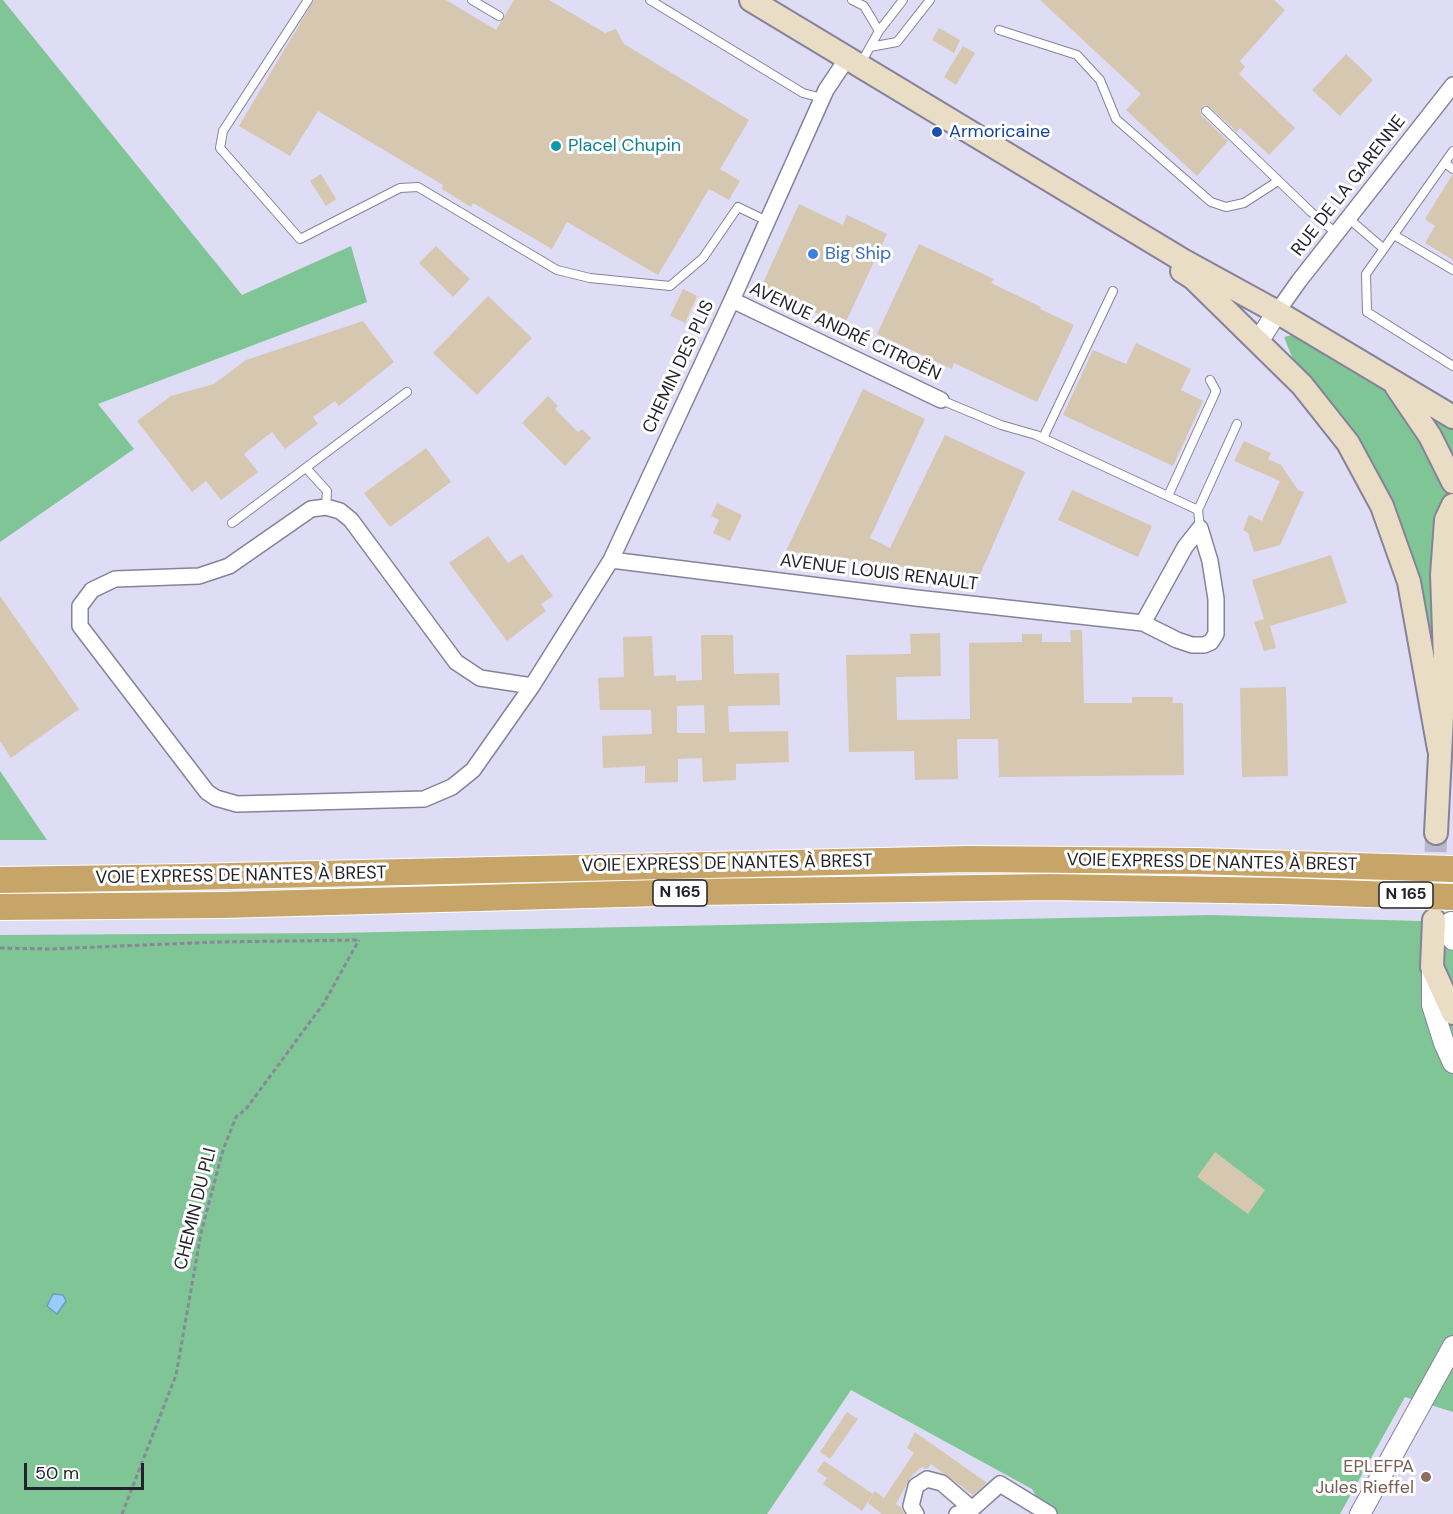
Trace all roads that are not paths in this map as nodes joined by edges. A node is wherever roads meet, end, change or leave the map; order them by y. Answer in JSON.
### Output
{"nodes":[{"id":1,"x":308,"y":0,"type":"edge"},
{"id":2,"x":472,"y":0,"type":"edge"},
{"id":3,"x":650,"y":0,"type":"edge"},
{"id":4,"x":751,"y":0,"type":"edge"},
{"id":5,"x":852,"y":0,"type":"edge"},
{"id":6,"x":903,"y":0,"type":"edge"},
{"id":7,"x":930,"y":0,"type":"edge"},
{"id":8,"x":862,"y":3,"type":"edge"},
{"id":9,"x":499,"y":16,"type":"dead end"},
{"id":10,"x":999,"y":30,"type":"dead end"},
{"id":11,"x":879,"y":31,"type":"junction"},
{"id":12,"x":859,"y":56,"type":"junction"},
{"id":13,"x":1453,"y":86,"type":"edge"},
{"id":14,"x":822,"y":99,"type":"junction"},
{"id":15,"x":1206,"y":111,"type":"dead end"},
{"id":16,"x":1453,"y":152,"type":"edge"},
{"id":17,"x":1445,"y":163,"type":"junction"},
{"id":18,"x":1453,"y":169,"type":"edge"},
{"id":19,"x":1278,"y":181,"type":"junction"},
{"id":20,"x":1099,"y":209,"type":"junction"},
{"id":21,"x":1348,"y":218,"type":"junction"},
{"id":22,"x":767,"y":221,"type":"junction"},
{"id":23,"x":1336,"y":233,"type":"junction"},
{"id":24,"x":1394,"y":235,"type":"junction"},
{"id":25,"x":1384,"y":249,"type":"junction"},
{"id":26,"x":1453,"y":270,"type":"edge"},
{"id":27,"x":1113,"y":291,"type":"dead end"},
{"id":28,"x":732,"y":300,"type":"junction"},
{"id":29,"x":1277,"y":312,"type":"junction"},
{"id":30,"x":1258,"y":342,"type":"junction"},
{"id":31,"x":1453,"y":366,"type":"edge"},
{"id":32,"x":1390,"y":378,"type":"junction"},
{"id":33,"x":1210,"y":380,"type":"dead end"},
{"id":34,"x":407,"y":392,"type":"dead end"},
{"id":35,"x":941,"y":400,"type":"joint"},
{"id":36,"x":1453,"y":417,"type":"edge"},
{"id":37,"x":1237,"y":424,"type":"dead end"},
{"id":38,"x":1043,"y":438,"type":"junction"},
{"id":39,"x":306,"y":468,"type":"junction"},
{"id":40,"x":1453,"y":482,"type":"edge"},
{"id":41,"x":1168,"y":496,"type":"junction"},
{"id":42,"x":1453,"y":505,"type":"edge"},
{"id":43,"x":326,"y":507,"type":"junction"},
{"id":44,"x":1198,"y":510,"type":"junction"},
{"id":45,"x":232,"y":523,"type":"dead end"},
{"id":46,"x":1200,"y":528,"type":"junction"},
{"id":47,"x":611,"y":560,"type":"junction"},
{"id":48,"x":1143,"y":623,"type":"junction"},
{"id":49,"x":1449,"y":652,"type":"edge"},
{"id":50,"x":532,"y":686,"type":"junction"},
{"id":51,"x":1440,"y":749,"type":"junction"},
{"id":52,"x":1436,"y":833,"type":"tunnel mouth"},
{"id":53,"x":1453,"y":854,"type":"edge"},
{"id":54,"x":1363,"y":865,"type":"junction"},
{"id":55,"x":1453,"y":869,"type":"edge"},
{"id":56,"x":0,"y":880,"type":"edge"},
{"id":57,"x":1453,"y":897,"type":"edge"},
{"id":58,"x":0,"y":907,"type":"edge"},
{"id":59,"x":1446,"y":928,"type":"edge"},
{"id":60,"x":1432,"y":967,"type":"junction"},
{"id":61,"x":1453,"y":1013,"type":"edge"},
{"id":62,"x":1453,"y":1063,"type":"edge"},
{"id":63,"x":1453,"y":1346,"type":"edge"},
{"id":64,"x":964,"y":1511,"type":"edge"},
{"id":65,"x":916,"y":1514,"type":"edge"},
{"id":66,"x":1049,"y":1514,"type":"edge"},
{"id":67,"x":1360,"y":1514,"type":"edge"}],
"edges":[{"from":1,"to":22,"type":"lane"},
{"from":2,"to":9,"type":"lane"},
{"from":3,"to":14,"type":"lane"},
{"from":4,"to":12,"type":"main road"},
{"from":5,"to":8,"type":"lane"},
{"from":6,"to":11,"type":"lane"},
{"from":7,"to":12,"type":"lane"},
{"from":8,"to":11,"type":"lane"},
{"from":10,"to":19,"type":"lane"},
{"from":11,"to":12,"type":"lane"},
{"from":12,"to":14,"type":"street","name":"CHEMIN DES PLIS"},
{"from":12,"to":20,"type":"main road"},
{"from":13,"to":21,"type":"street","name":"RUE DE LA GARENNE"},
{"from":14,"to":22,"type":"street","name":"CHEMIN DES PLIS"},
{"from":15,"to":19,"type":"lane"},
{"from":16,"to":17,"type":"lane"},
{"from":17,"to":18,"type":"lane"},
{"from":17,"to":24,"type":"lane"},
{"from":19,"to":23,"type":"lane"},
{"from":20,"to":29,"type":"main road"},
{"from":20,"to":30,"type":"main road"},
{"from":21,"to":23,"type":"street","name":"RUE DE LA GARENNE"},
{"from":21,"to":25,"type":"lane"},
{"from":22,"to":28,"type":"street","name":"CHEMIN DES PLIS"},
{"from":23,"to":29,"type":"street","name":"RUE DE LA GARENNE"},
{"from":24,"to":25,"type":"lane"},
{"from":24,"to":26,"type":"lane"},
{"from":25,"to":31,"type":"lane"},
{"from":27,"to":38,"type":"lane"},
{"from":28,"to":35,"type":"street","name":"AVENUE ANDRÉ CITROËN"},
{"from":28,"to":47,"type":"street","name":"CHEMIN DES PLIS"},
{"from":29,"to":30,"type":"street"},
{"from":29,"to":32,"type":"main road"},
{"from":30,"to":51,"type":"main road"},
{"from":32,"to":36,"type":"main road"},
{"from":32,"to":40,"type":"main road"},
{"from":33,"to":41,"type":"lane"},
{"from":34,"to":39,"type":"lane"},
{"from":35,"to":38,"type":"lane"},
{"from":37,"to":44,"type":"lane"},
{"from":38,"to":41,"type":"lane"},
{"from":39,"to":43,"type":"lane"},
{"from":39,"to":45,"type":"lane"},
{"from":41,"to":44,"type":"lane"},
{"from":42,"to":49,"type":"main road"},
{"from":43,"to":50,"type":"street"},
{"from":43,"to":50,"type":"street","name":"CHEMIN DES PLIS"},
{"from":44,"to":46,"type":"lane"},
{"from":46,"to":48,"type":"street"},
{"from":46,"to":48,"type":"street","name":"AVENUE LOUIS RENAULT"},
{"from":47,"to":48,"type":"street","name":"AVENUE LOUIS RENAULT"},
{"from":47,"to":50,"type":"street","name":"CHEMIN DES PLIS"},
{"from":49,"to":51,"type":"main road"},
{"from":51,"to":52,"type":"main road"},
{"from":53,"to":54,"type":"highway"},
{"from":54,"to":55,"type":"highway","name":"VOIE EXPRESS DE NANTES À BREST","number":"N 165"},
{"from":54,"to":56,"type":"highway","name":"VOIE EXPRESS DE NANTES À BREST","number":"N 165"},
{"from":57,"to":58,"type":"highway","name":"VOIE EXPRESS DE NANTES À BREST","number":"N 165"},
{"from":59,"to":60,"type":"main road"},
{"from":60,"to":61,"type":"main road"},
{"from":60,"to":62,"type":"street"},
{"from":63,"to":67,"type":"street"},
{"from":64,"to":65,"type":"street"},
{"from":64,"to":66,"type":"street"}]}
